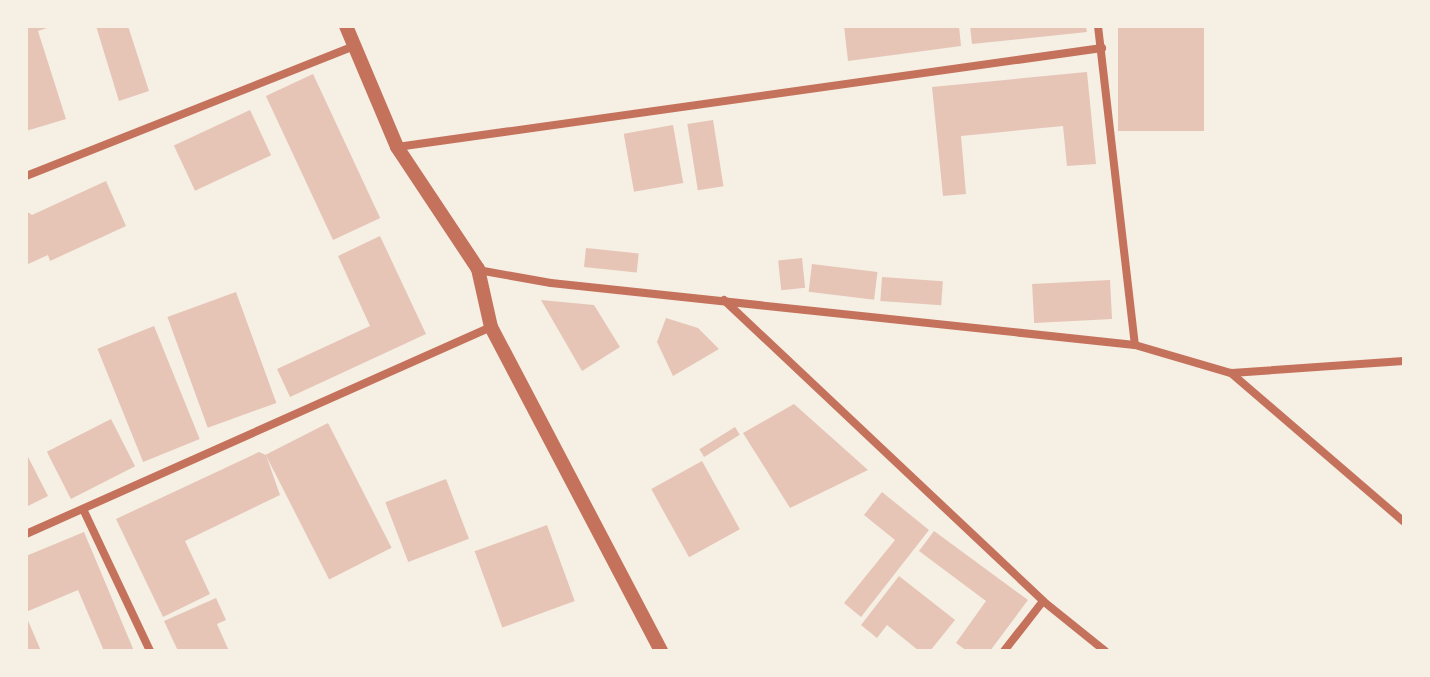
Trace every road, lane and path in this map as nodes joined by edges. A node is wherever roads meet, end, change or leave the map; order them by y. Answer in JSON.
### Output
{"nodes":[{"id":1,"x":346,"y":26,"type":"edge"},
{"id":2,"x":1098,"y":26,"type":"edge"},
{"id":3,"x":354,"y":46,"type":"junction"},
{"id":4,"x":1102,"y":48,"type":"junction"},
{"id":5,"x":397,"y":147,"type":"junction"},
{"id":6,"x":26,"y":176,"type":"edge"},
{"id":7,"x":478,"y":269,"type":"junction"},
{"id":8,"x":724,"y":300,"type":"junction"},
{"id":9,"x":491,"y":327,"type":"junction"},
{"id":10,"x":1135,"y":345,"type":"junction"},
{"id":11,"x":1404,"y":361,"type":"edge"},
{"id":12,"x":1231,"y":373,"type":"junction"},
{"id":13,"x":83,"y":509,"type":"junction"},
{"id":14,"x":1404,"y":522,"type":"edge"},
{"id":15,"x":26,"y":534,"type":"edge"},
{"id":16,"x":1043,"y":601,"type":"junction"},
{"id":17,"x":150,"y":651,"type":"edge"},
{"id":18,"x":661,"y":651,"type":"edge"},
{"id":19,"x":1004,"y":651,"type":"edge"},
{"id":20,"x":1105,"y":651,"type":"edge"}],
"edges":[{"from":1,"to":3,"type":"street"},
{"from":2,"to":4,"type":"street"},
{"from":3,"to":5,"type":"street"},
{"from":3,"to":6,"type":"street"},
{"from":4,"to":5,"type":"street"},
{"from":4,"to":10,"type":"street"},
{"from":5,"to":7,"type":"street"},
{"from":7,"to":8,"type":"street"},
{"from":7,"to":9,"type":"street"},
{"from":8,"to":10,"type":"street"},
{"from":8,"to":16,"type":"street"},
{"from":9,"to":13,"type":"street"},
{"from":9,"to":18,"type":"street"},
{"from":10,"to":12,"type":"street"},
{"from":11,"to":12,"type":"street"},
{"from":12,"to":14,"type":"street"},
{"from":13,"to":15,"type":"street"},
{"from":13,"to":17,"type":"street"},
{"from":16,"to":19,"type":"street"},
{"from":16,"to":20,"type":"street"}]}
